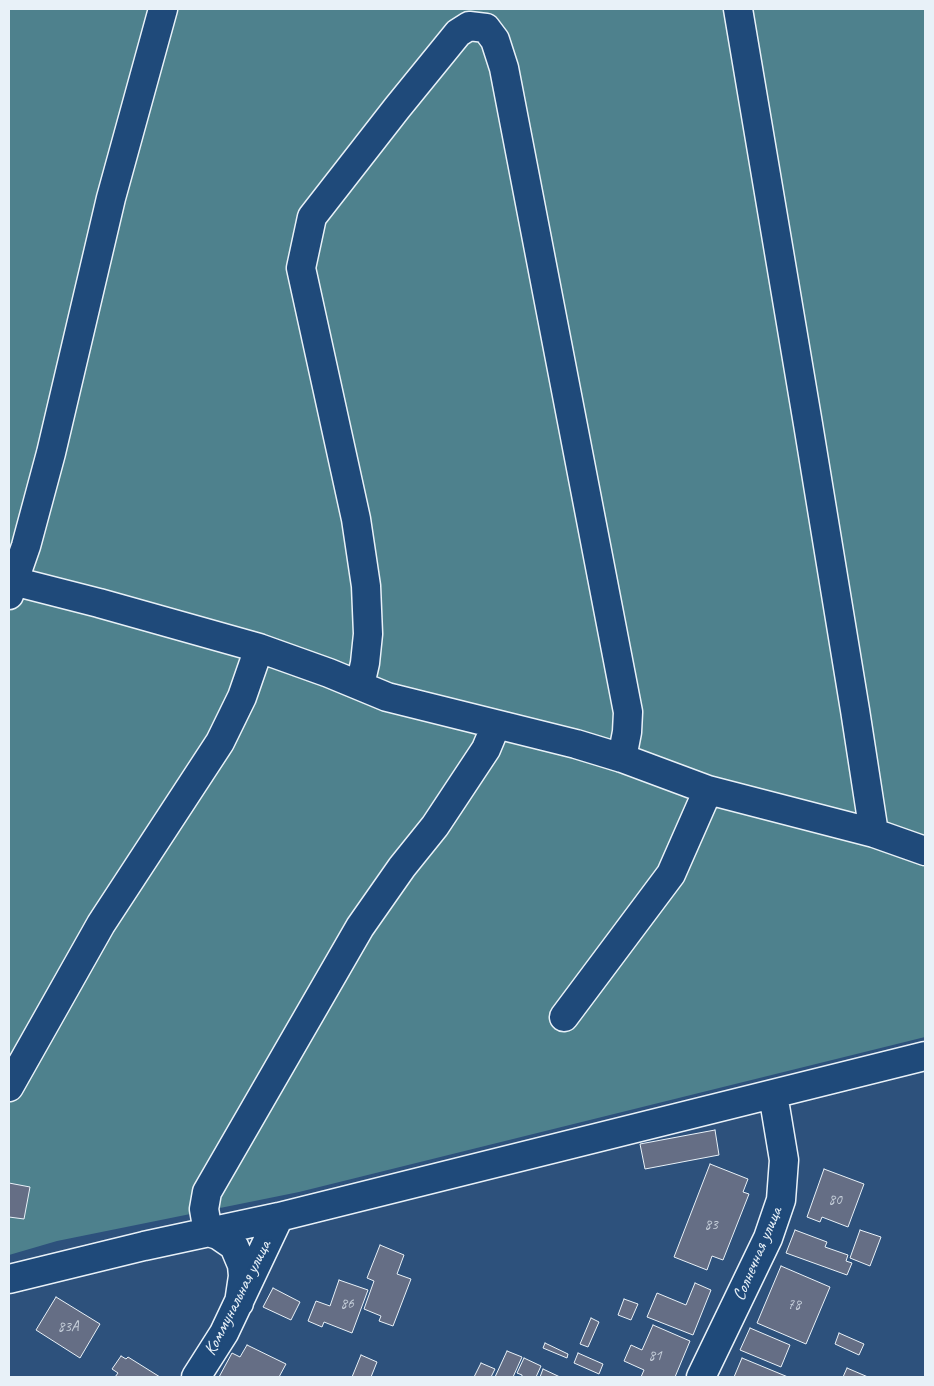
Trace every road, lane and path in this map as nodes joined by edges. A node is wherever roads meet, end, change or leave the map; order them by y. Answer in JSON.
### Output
{"nodes":[{"id":1,"x":163,"y":9,"type":"edge"},
{"id":2,"x":738,"y":9,"type":"edge"},
{"id":3,"x":10,"y":586,"type":"edge"},
{"id":4,"x":259,"y":648,"type":"junction"},
{"id":5,"x":360,"y":686,"type":"junction"},
{"id":6,"x":496,"y":725,"type":"junction"},
{"id":7,"x":622,"y":758,"type":"junction"},
{"id":8,"x":708,"y":790,"type":"junction"},
{"id":9,"x":874,"y":833,"type":"junction"},
{"id":10,"x":925,"y":851,"type":"edge"},
{"id":11,"x":564,"y":1018,"type":"dead end"},
{"id":12,"x":925,"y":1056,"type":"edge"},
{"id":13,"x":9,"y":1087,"type":"edge"},
{"id":14,"x":773,"y":1094,"type":"junction"},
{"id":15,"x":279,"y":1217,"type":"junction"},
{"id":16,"x":208,"y":1232,"type":"junction"},
{"id":17,"x":9,"y":1279,"type":"edge"},
{"id":18,"x":239,"y":1303,"type":"junction"},
{"id":19,"x":196,"y":1377,"type":"edge"},
{"id":20,"x":701,"y":1377,"type":"edge"}],
"edges":[{"from":1,"to":3,"type":"street"},
{"from":2,"to":9,"type":"street"},
{"from":3,"to":4,"type":"street"},
{"from":4,"to":5,"type":"street"},
{"from":4,"to":13,"type":"street"},
{"from":5,"to":6,"type":"street"},
{"from":5,"to":7,"type":"street"},
{"from":6,"to":7,"type":"street"},
{"from":6,"to":16,"type":"street"},
{"from":7,"to":8,"type":"street"},
{"from":8,"to":9,"type":"street"},
{"from":8,"to":11,"type":"street"},
{"from":9,"to":10,"type":"street"},
{"from":12,"to":14,"type":"street"},
{"from":14,"to":15,"type":"street"},
{"from":14,"to":20,"type":"street","name":"Солнечная улица"},
{"from":15,"to":16,"type":"street"},
{"from":15,"to":18,"type":"street","name":"Коммунальная улица"},
{"from":16,"to":17,"type":"street"},
{"from":16,"to":18,"type":"street"},
{"from":18,"to":19,"type":"street","name":"Коммунальная улица"}]}
